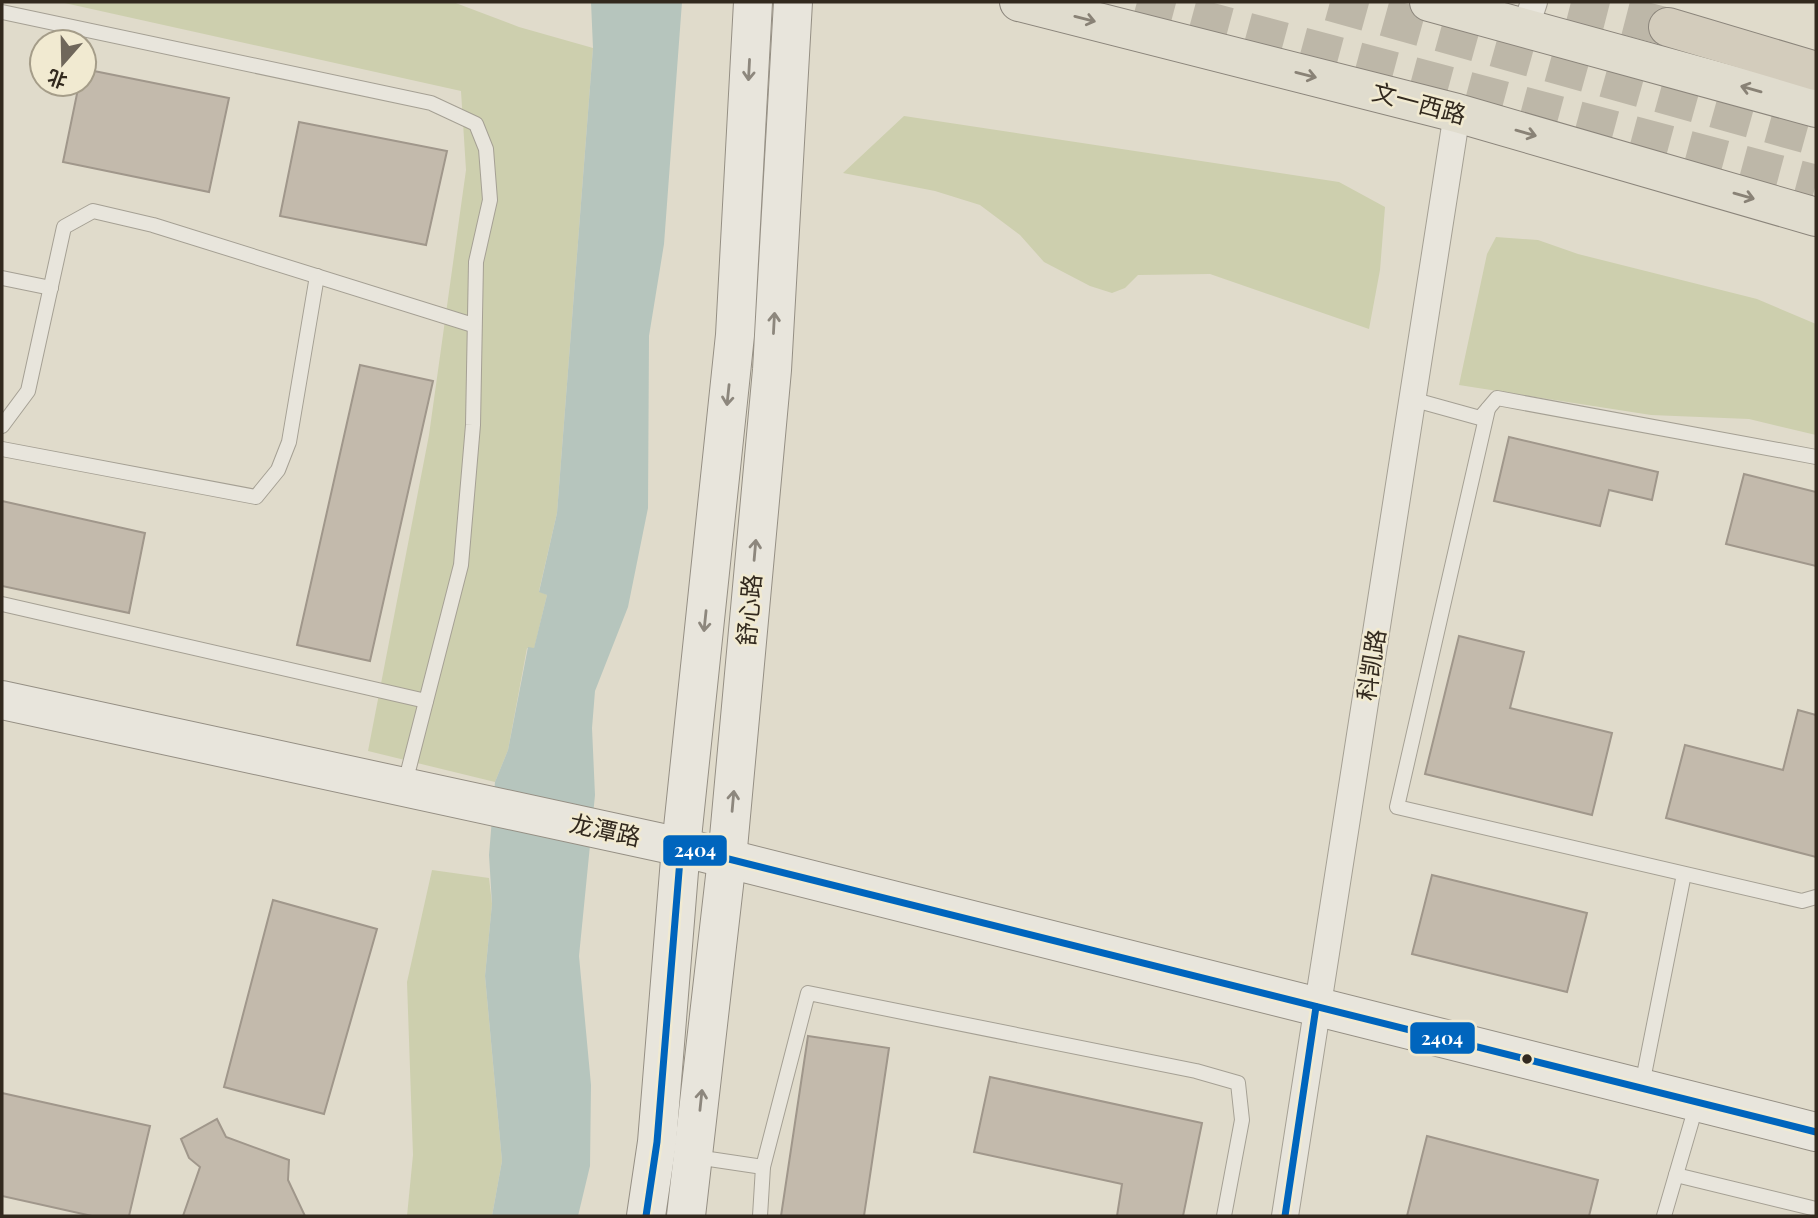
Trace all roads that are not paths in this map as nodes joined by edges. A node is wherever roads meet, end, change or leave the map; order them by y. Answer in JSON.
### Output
{"nodes":[{"id":1,"x":753,"y":2,"type":"edge"},
{"id":2,"x":793,"y":2,"type":"edge"},
{"id":3,"x":1019,"y":2,"type":"edge"},
{"id":4,"x":1429,"y":2,"type":"edge"},
{"id":5,"x":2,"y":12,"type":"edge"},
{"id":6,"x":1530,"y":14,"type":"edge"},
{"id":7,"x":1668,"y":27,"type":"tunnel mouth"},
{"id":8,"x":1816,"y":71,"type":"edge"},
{"id":9,"x":1816,"y":107,"type":"edge"},
{"id":10,"x":1457,"y":113,"type":"junction"},
{"id":11,"x":1816,"y":217,"type":"edge"},
{"id":12,"x":317,"y":276,"type":"junction"},
{"id":13,"x":2,"y":278,"type":"edge"},
{"id":14,"x":51,"y":288,"type":"junction"},
{"id":15,"x":473,"y":325,"type":"junction"},
{"id":16,"x":1415,"y":400,"type":"junction"},
{"id":17,"x":1488,"y":409,"type":"junction"},
{"id":18,"x":2,"y":426,"type":"edge"},
{"id":19,"x":2,"y":449,"type":"edge"},
{"id":20,"x":1816,"y":457,"type":"edge"},
{"id":21,"x":2,"y":604,"type":"edge"},
{"id":22,"x":2,"y":700,"type":"edge"},
{"id":23,"x":426,"y":701,"type":"junction"},
{"id":24,"x":404,"y":788,"type":"junction"},
{"id":25,"x":681,"y":847,"type":"junction"},
{"id":26,"x":727,"y":859,"type":"junction"},
{"id":27,"x":1684,"y":874,"type":"junction"},
{"id":28,"x":1816,"y":897,"type":"edge"},
{"id":29,"x":1316,"y":1007,"type":"junction"},
{"id":30,"x":1641,"y":1088,"type":"junction"},
{"id":31,"x":1698,"y":1102,"type":"junction"},
{"id":32,"x":1816,"y":1132,"type":"edge"},
{"id":33,"x":694,"y":1157,"type":"junction"},
{"id":34,"x":763,"y":1167,"type":"junction"},
{"id":35,"x":1676,"y":1175,"type":"junction"},
{"id":36,"x":1816,"y":1209,"type":"edge"},
{"id":37,"x":646,"y":1216,"type":"edge"},
{"id":38,"x":685,"y":1216,"type":"edge"},
{"id":39,"x":760,"y":1216,"type":"edge"},
{"id":40,"x":1224,"y":1216,"type":"edge"},
{"id":41,"x":1285,"y":1216,"type":"edge"},
{"id":42,"x":1664,"y":1216,"type":"edge"}],
"edges":[{"from":1,"to":25,"type":"street","name":"舒心路","one_way":true},
{"from":26,"to":2,"type":"street","name":"舒心路","one_way":true},
{"from":3,"to":10,"type":"main road","name":"文一西路","one_way":true},
{"from":4,"to":6,"type":"main road"},
{"from":5,"to":15,"type":"lane"},
{"from":9,"to":6,"type":"main road","one_way":true},
{"from":7,"to":8,"type":"highway"},
{"from":10,"to":11,"type":"main road","name":"文一西路","one_way":true},
{"from":10,"to":16,"type":"street","name":"科凯路"},
{"from":12,"to":14,"type":"lane"},
{"from":12,"to":15,"type":"lane"},
{"from":12,"to":19,"type":"lane"},
{"from":13,"to":14,"type":"lane"},
{"from":14,"to":18,"type":"lane"},
{"from":15,"to":23,"type":"lane"},
{"from":16,"to":17,"type":"lane"},
{"from":16,"to":29,"type":"street","name":"科凯路"},
{"from":17,"to":20,"type":"lane"},
{"from":17,"to":27,"type":"lane"},
{"from":21,"to":23,"type":"lane"},
{"from":22,"to":24,"type":"street","name":"龙潭路"},
{"from":23,"to":24,"type":"lane"},
{"from":24,"to":25,"type":"street","name":"龙潭路"},
{"from":25,"to":26,"type":"street","name":"龙潭路"},
{"from":25,"to":37,"type":"street","name":"舒心路"},
{"from":26,"to":29,"type":"street","name":"龙潭路"},
{"from":33,"to":26,"type":"street","name":"舒心路","one_way":true},
{"from":27,"to":28,"type":"lane"},
{"from":27,"to":30,"type":"lane"},
{"from":29,"to":30,"type":"street","name":"龙潭路"},
{"from":29,"to":41,"type":"street","name":"科凯路"},
{"from":30,"to":31,"type":"street","name":"龙潭路"},
{"from":31,"to":32,"type":"street","name":"龙潭路"},
{"from":31,"to":35,"type":"lane"},
{"from":33,"to":34,"type":"lane"},
{"from":33,"to":38,"type":"street","name":"舒心路"},
{"from":34,"to":39,"type":"lane"},
{"from":34,"to":40,"type":"lane"},
{"from":35,"to":36,"type":"lane"},
{"from":35,"to":42,"type":"lane"}]}
